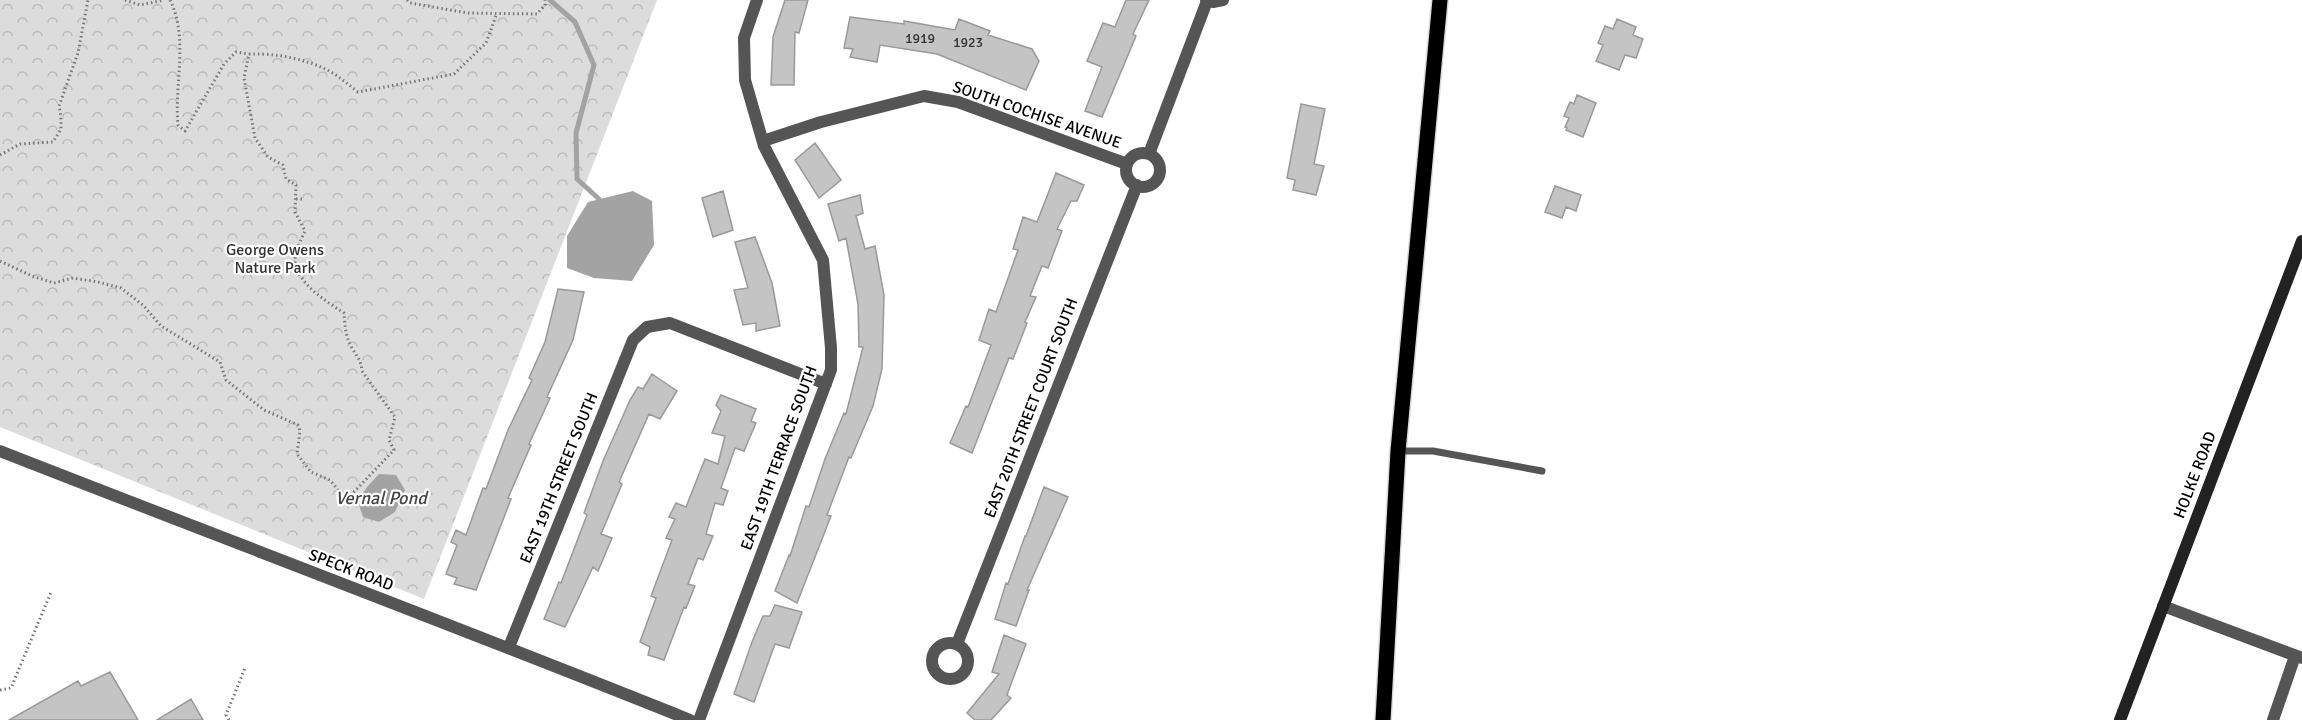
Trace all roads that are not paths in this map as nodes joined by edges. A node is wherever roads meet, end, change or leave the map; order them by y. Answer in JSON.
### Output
{"nodes":[{"id":1,"x":757,"y":0,"type":"edge"},
{"id":2,"x":1207,"y":0,"type":"edge"},
{"id":3,"x":1223,"y":0,"type":"edge"},
{"id":4,"x":1440,"y":0,"type":"edge"},
{"id":5,"x":763,"y":141,"type":"junction"},
{"id":6,"x":1149,"y":154,"type":"junction"},
{"id":7,"x":1127,"y":164,"type":"junction"},
{"id":8,"x":1137,"y":185,"type":"junction"},
{"id":9,"x":2302,"y":241,"type":"edge"},
{"id":10,"x":826,"y":384,"type":"junction"},
{"id":11,"x":0,"y":451,"type":"edge"},
{"id":12,"x":1398,"y":451,"type":"junction"},
{"id":13,"x":1542,"y":471,"type":"dead end"},
{"id":14,"x":2163,"y":606,"type":"junction"},
{"id":15,"x":957,"y":644,"type":"dead end"},
{"id":16,"x":509,"y":647,"type":"junction"},
{"id":17,"x":2299,"y":657,"type":"edge"},
{"id":18,"x":690,"y":720,"type":"edge"},
{"id":19,"x":699,"y":720,"type":"edge"},
{"id":20,"x":1383,"y":720,"type":"edge"},
{"id":21,"x":2120,"y":720,"type":"edge"},
{"id":22,"x":2273,"y":720,"type":"edge"}],
"edges":[{"from":1,"to":5,"type":"street","name":"EAST 19TH TERRACE SOUTH"},
{"from":2,"to":3,"type":"street"},
{"from":2,"to":6,"type":"street"},
{"from":4,"to":12,"type":"main road"},
{"from":5,"to":7,"type":"street","name":"SOUTH COCHISE AVENUE"},
{"from":5,"to":10,"type":"street","name":"EAST 19TH TERRACE SOUTH"},
{"from":6,"to":7,"type":"street"},
{"from":6,"to":8,"type":"street"},
{"from":7,"to":8,"type":"street"},
{"from":8,"to":15,"type":"street","name":"EAST 20TH STREET COURT SOUTH"},
{"from":9,"to":14,"type":"street","name":"HOLKE ROAD"},
{"from":10,"to":16,"type":"street","name":"EAST 19TH STREET SOUTH"},
{"from":10,"to":19,"type":"street","name":"EAST 19TH TERRACE SOUTH"},
{"from":11,"to":16,"type":"street","name":"SPECK ROAD"},
{"from":12,"to":13,"type":"lane"},
{"from":12,"to":20,"type":"main road"},
{"from":14,"to":17,"type":"street"},
{"from":14,"to":21,"type":"street","name":"HOLKE ROAD"},
{"from":16,"to":18,"type":"street","name":"SPECK ROAD"},
{"from":17,"to":22,"type":"street"}]}
